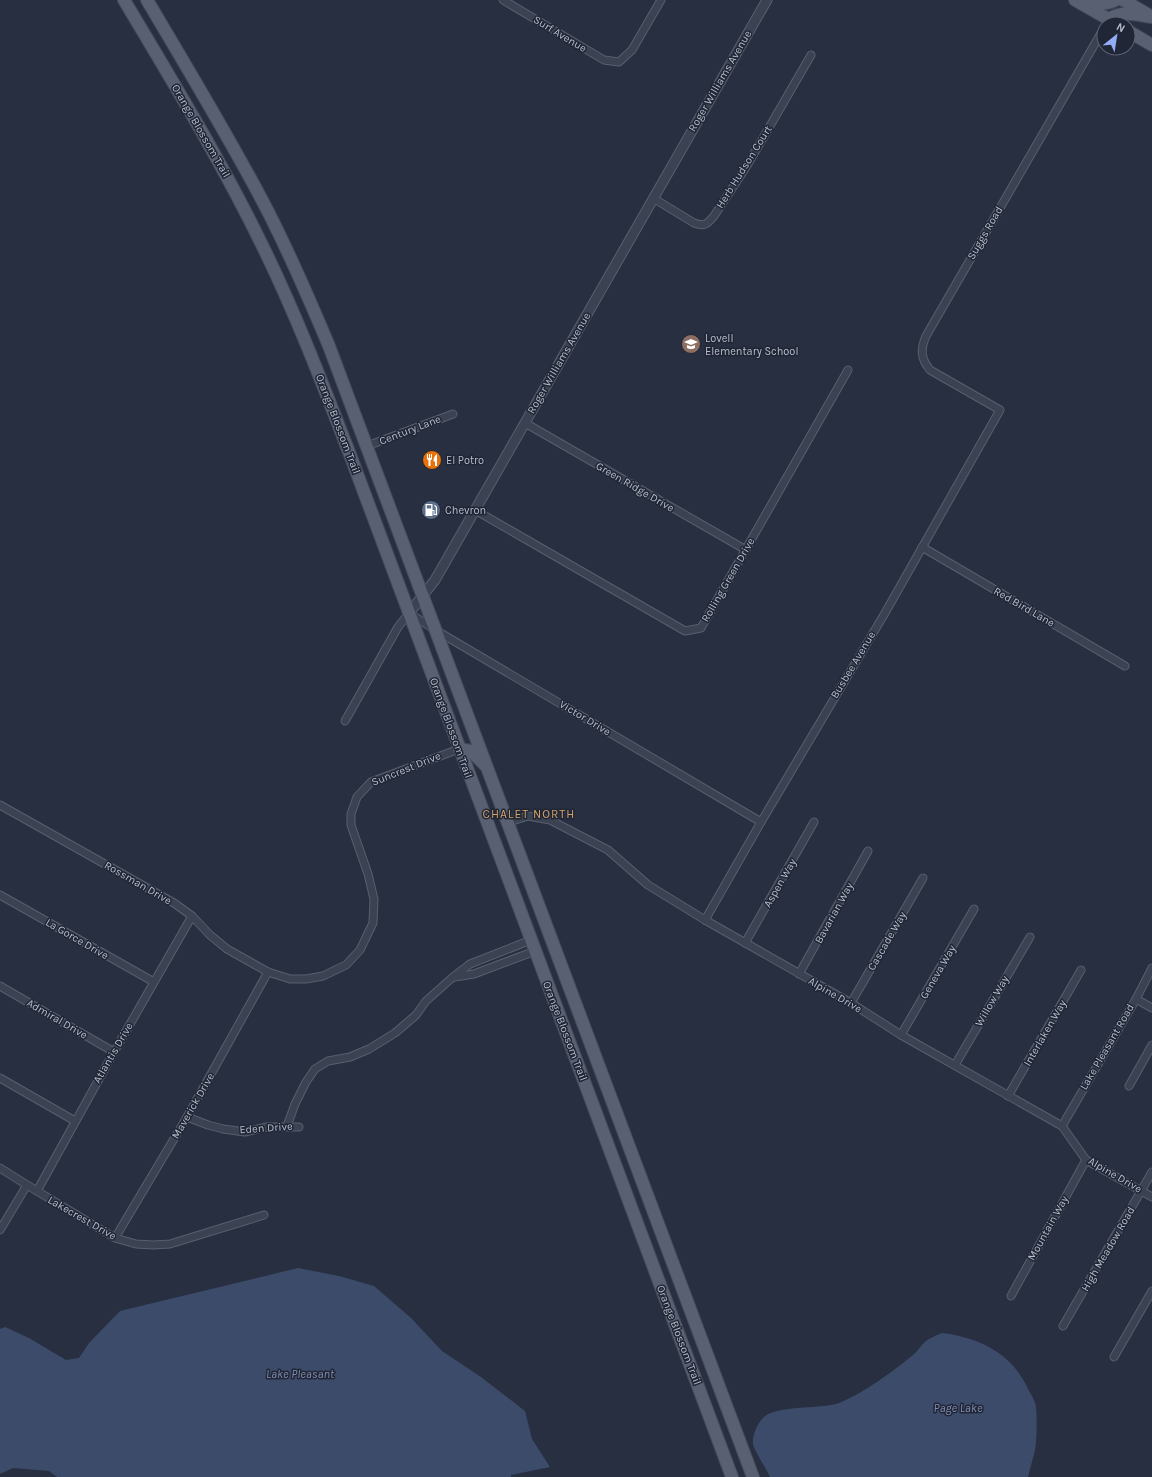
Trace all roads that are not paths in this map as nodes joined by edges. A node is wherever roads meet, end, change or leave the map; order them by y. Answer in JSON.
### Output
{"nodes":[{"id":1,"x":124,"y":0,"type":"edge"},
{"id":2,"x":147,"y":0,"type":"edge"},
{"id":3,"x":503,"y":0,"type":"edge"},
{"id":4,"x":661,"y":0,"type":"edge"},
{"id":5,"x":767,"y":0,"type":"edge"},
{"id":6,"x":1075,"y":0,"type":"edge"},
{"id":7,"x":1084,"y":0,"type":"edge"},
{"id":8,"x":1116,"y":0,"type":"edge"},
{"id":9,"x":1123,"y":0,"type":"edge"},
{"id":10,"x":1098,"y":16,"type":"edge"},
{"id":11,"x":1115,"y":16,"type":"edge"},
{"id":12,"x":1152,"y":17,"type":"edge"},
{"id":13,"x":158,"y":20,"type":"junction"},
{"id":14,"x":142,"y":31,"type":"junction"},
{"id":15,"x":1136,"y":35,"type":"edge"},
{"id":16,"x":1152,"y":44,"type":"edge"},
{"id":17,"x":1096,"y":46,"type":"edge"},
{"id":18,"x":811,"y":55,"type":"dead end"},
{"id":19,"x":218,"y":122,"type":"junction"},
{"id":20,"x":202,"y":132,"type":"junction"},
{"id":21,"x":652,"y":198,"type":"junction"},
{"id":22,"x":301,"y":281,"type":"junction"},
{"id":23,"x":284,"y":290,"type":"junction"},
{"id":24,"x":848,"y":370,"type":"dead end"},
{"id":25,"x":1000,"y":410,"type":"joint"},
{"id":26,"x":453,"y":414,"type":"dead end"},
{"id":27,"x":525,"y":423,"type":"junction"},
{"id":28,"x":367,"y":446,"type":"junction"},
{"id":29,"x":349,"y":452,"type":"junction"},
{"id":30,"x":475,"y":510,"type":"junction"},
{"id":31,"x":922,"y":547,"type":"junction"},
{"id":32,"x":746,"y":550,"type":"junction"},
{"id":33,"x":423,"y":595,"type":"junction"},
{"id":34,"x":409,"y":613,"type":"junction"},
{"id":35,"x":437,"y":631,"type":"junction"},
{"id":36,"x":1125,"y":666,"type":"dead end"},
{"id":37,"x":345,"y":721,"type":"dead end"},
{"id":38,"x":459,"y":748,"type":"junction"},
{"id":39,"x":488,"y":769,"type":"junction"},
{"id":40,"x":0,"y":805,"type":"edge"},
{"id":41,"x":509,"y":822,"type":"junction"},
{"id":42,"x":761,"y":822,"type":"junction"},
{"id":43,"x":814,"y":822,"type":"dead end"},
{"id":44,"x":868,"y":851,"type":"dead end"},
{"id":45,"x":923,"y":878,"type":"dead end"},
{"id":46,"x":0,"y":895,"type":"edge"},
{"id":47,"x":974,"y":909,"type":"dead end"},
{"id":48,"x":192,"y":916,"type":"junction"},
{"id":49,"x":705,"y":920,"type":"junction"},
{"id":50,"x":1030,"y":937,"type":"dead end"},
{"id":51,"x":745,"y":943,"type":"junction"},
{"id":52,"x":533,"y":945,"type":"junction"},
{"id":53,"x":1152,"y":968,"type":"edge"},
{"id":54,"x":1081,"y":970,"type":"dead end"},
{"id":55,"x":268,"y":972,"type":"junction"},
{"id":56,"x":799,"y":974,"type":"junction"},
{"id":57,"x":452,"y":977,"type":"junction"},
{"id":58,"x":154,"y":982,"type":"junction"},
{"id":59,"x":0,"y":986,"type":"edge"},
{"id":60,"x":1136,"y":1000,"type":"junction"},
{"id":61,"x":851,"y":1004,"type":"junction"},
{"id":62,"x":1152,"y":1008,"type":"edge"},
{"id":63,"x":901,"y":1035,"type":"junction"},
{"id":64,"x":1152,"y":1045,"type":"edge"},
{"id":65,"x":114,"y":1052,"type":"junction"},
{"id":66,"x":955,"y":1065,"type":"junction"},
{"id":67,"x":0,"y":1078,"type":"edge"},
{"id":68,"x":1129,"y":1086,"type":"dead end"},
{"id":69,"x":1008,"y":1096,"type":"junction"},
{"id":70,"x":612,"y":1102,"type":"junction"},
{"id":71,"x":594,"y":1108,"type":"junction"},
{"id":72,"x":187,"y":1117,"type":"junction"},
{"id":73,"x":75,"y":1121,"type":"junction"},
{"id":74,"x":287,"y":1126,"type":"junction"},
{"id":75,"x":299,"y":1126,"type":"dead end"},
{"id":76,"x":1062,"y":1126,"type":"junction"},
{"id":77,"x":1086,"y":1160,"type":"junction"},
{"id":78,"x":0,"y":1168,"type":"edge"},
{"id":79,"x":1152,"y":1172,"type":"edge"},
{"id":80,"x":26,"y":1186,"type":"junction"},
{"id":81,"x":36,"y":1191,"type":"junction"},
{"id":82,"x":1141,"y":1191,"type":"junction"},
{"id":83,"x":1152,"y":1197,"type":"edge"},
{"id":84,"x":264,"y":1215,"type":"dead end"},
{"id":85,"x":1,"y":1225,"type":"edge"},
{"id":86,"x":115,"y":1238,"type":"junction"},
{"id":87,"x":1152,"y":1291,"type":"edge"},
{"id":88,"x":1011,"y":1296,"type":"dead end"},
{"id":89,"x":1064,"y":1326,"type":"dead end"},
{"id":90,"x":1114,"y":1357,"type":"dead end"},
{"id":91,"x":732,"y":1477,"type":"edge"},
{"id":92,"x":753,"y":1477,"type":"edge"}],
"edges":[{"from":1,"to":14,"type":"main road","name":"Orange Blossom Trail"},
{"from":2,"to":13,"type":"main road","name":"Orange Blossom Trail"},
{"from":3,"to":4,"type":"street","name":"Surf Avenue"},
{"from":5,"to":21,"type":"street","name":"Roger Williams Avenue"},
{"from":6,"to":10,"type":"main road"},
{"from":7,"to":8,"type":"main road"},
{"from":9,"to":12,"type":"main road"},
{"from":11,"to":12,"type":"main road"},
{"from":13,"to":14,"type":"main road"},
{"from":13,"to":19,"type":"main road","name":"Orange Blossom Trail"},
{"from":14,"to":20,"type":"main road","name":"Orange Blossom Trail"},
{"from":15,"to":16,"type":"main road"},
{"from":17,"to":25,"type":"street","name":"Suggs Road"},
{"from":18,"to":21,"type":"street","name":"Herb Hudson Court"},
{"from":19,"to":20,"type":"main road"},
{"from":19,"to":22,"type":"main road","name":"Orange Blossom Trail"},
{"from":20,"to":23,"type":"main road","name":"Orange Blossom Trail"},
{"from":21,"to":27,"type":"street","name":"Roger Williams Avenue"},
{"from":22,"to":23,"type":"main road"},
{"from":22,"to":28,"type":"main road","name":"Orange Blossom Trail"},
{"from":23,"to":29,"type":"main road","name":"Orange Blossom Trail"},
{"from":24,"to":32,"type":"street","name":"Rolling Green Drive"},
{"from":25,"to":31,"type":"street","name":"Busbee Avenue"},
{"from":26,"to":28,"type":"street","name":"Century Lane"},
{"from":27,"to":30,"type":"street","name":"Roger Williams Avenue"},
{"from":27,"to":32,"type":"street","name":"Green Ridge Drive"},
{"from":28,"to":29,"type":"main road"},
{"from":28,"to":33,"type":"main road","name":"Orange Blossom Trail"},
{"from":29,"to":34,"type":"main road","name":"Orange Blossom Trail"},
{"from":30,"to":32,"type":"street","name":"Rolling Green Drive"},
{"from":30,"to":33,"type":"street","name":"Roger Williams Avenue"},
{"from":31,"to":36,"type":"street","name":"Red Bird Lane"},
{"from":31,"to":42,"type":"street","name":"Busbee Avenue"},
{"from":33,"to":34,"type":"street","name":"Roger Williams Avenue"},
{"from":33,"to":35,"type":"main road","name":"Orange Blossom Trail"},
{"from":34,"to":35,"type":"street","name":"Victor Drive"},
{"from":34,"to":37,"type":"street","name":"Roger Williams Avenue"},
{"from":34,"to":38,"type":"main road","name":"Orange Blossom Trail"},
{"from":35,"to":39,"type":"main road","name":"Orange Blossom Trail"},
{"from":35,"to":42,"type":"street","name":"Victor Drive"},
{"from":38,"to":39,"type":"main road"},
{"from":38,"to":52,"type":"main road","name":"Orange Blossom Trail"},
{"from":38,"to":55,"type":"street","name":"Suncrest Drive"},
{"from":39,"to":41,"type":"main road","name":"Orange Blossom Trail"},
{"from":40,"to":48,"type":"street","name":"Rossman Drive"},
{"from":41,"to":49,"type":"street","name":"Alpine Drive"},
{"from":41,"to":70,"type":"main road","name":"Orange Blossom Trail"},
{"from":42,"to":49,"type":"street","name":"Busbee Avenue"},
{"from":43,"to":51,"type":"street","name":"Aspen Way"},
{"from":44,"to":56,"type":"street","name":"Bavarian Way"},
{"from":45,"to":61,"type":"street","name":"Cascade Way"},
{"from":46,"to":58,"type":"street","name":"La Gorce Drive"},
{"from":47,"to":63,"type":"street","name":"Geneva Way"},
{"from":48,"to":55,"type":"street","name":"Rossman Drive"},
{"from":48,"to":58,"type":"street","name":"Atlantis Drive"},
{"from":49,"to":51,"type":"street","name":"Alpine Drive"},
{"from":50,"to":66,"type":"street","name":"Willow Way"},
{"from":51,"to":56,"type":"street","name":"Alpine Drive"},
{"from":52,"to":57,"type":"street"},
{"from":52,"to":57,"type":"street"},
{"from":52,"to":71,"type":"main road","name":"Orange Blossom Trail"},
{"from":53,"to":60,"type":"street","name":"Lake Pleasant Road"},
{"from":54,"to":69,"type":"street","name":"Interlaken Way"},
{"from":55,"to":72,"type":"street","name":"Maverick Drive"},
{"from":56,"to":61,"type":"street","name":"Alpine Drive"},
{"from":57,"to":74,"type":"street"},
{"from":58,"to":65,"type":"street","name":"Atlantis Drive"},
{"from":59,"to":65,"type":"street","name":"Admiral Drive"},
{"from":60,"to":62,"type":"street"},
{"from":60,"to":76,"type":"street","name":"Lake Pleasant Road"},
{"from":61,"to":63,"type":"street","name":"Alpine Drive"},
{"from":63,"to":66,"type":"street","name":"Alpine Drive"},
{"from":64,"to":68,"type":"street"},
{"from":65,"to":73,"type":"street","name":"Atlantis Drive"},
{"from":66,"to":69,"type":"street","name":"Alpine Drive"},
{"from":67,"to":73,"type":"street"},
{"from":69,"to":76,"type":"street","name":"Alpine Drive"},
{"from":70,"to":71,"type":"main road"},
{"from":70,"to":92,"type":"main road","name":"Orange Blossom Trail"},
{"from":71,"to":91,"type":"main road","name":"Orange Blossom Trail"},
{"from":72,"to":74,"type":"street","name":"Eden Drive"},
{"from":72,"to":86,"type":"street","name":"Maverick Drive"},
{"from":73,"to":81,"type":"street","name":"Atlantis Drive"},
{"from":74,"to":75,"type":"street","name":"Eden Drive"},
{"from":76,"to":77,"type":"street","name":"Alpine Drive"},
{"from":77,"to":82,"type":"street","name":"Alpine Drive"},
{"from":77,"to":88,"type":"street","name":"Mountain Way"},
{"from":78,"to":80,"type":"street","name":"Lakecrest Drive"},
{"from":79,"to":82,"type":"street","name":"High Meadow Road"},
{"from":80,"to":81,"type":"street","name":"Lakecrest Drive"},
{"from":80,"to":85,"type":"street"},
{"from":81,"to":86,"type":"street","name":"Lakecrest Drive"},
{"from":82,"to":83,"type":"street","name":"Alpine Drive"},
{"from":82,"to":89,"type":"street","name":"High Meadow Road"},
{"from":84,"to":86,"type":"street","name":"Lakecrest Drive"},
{"from":87,"to":90,"type":"street"}]}
